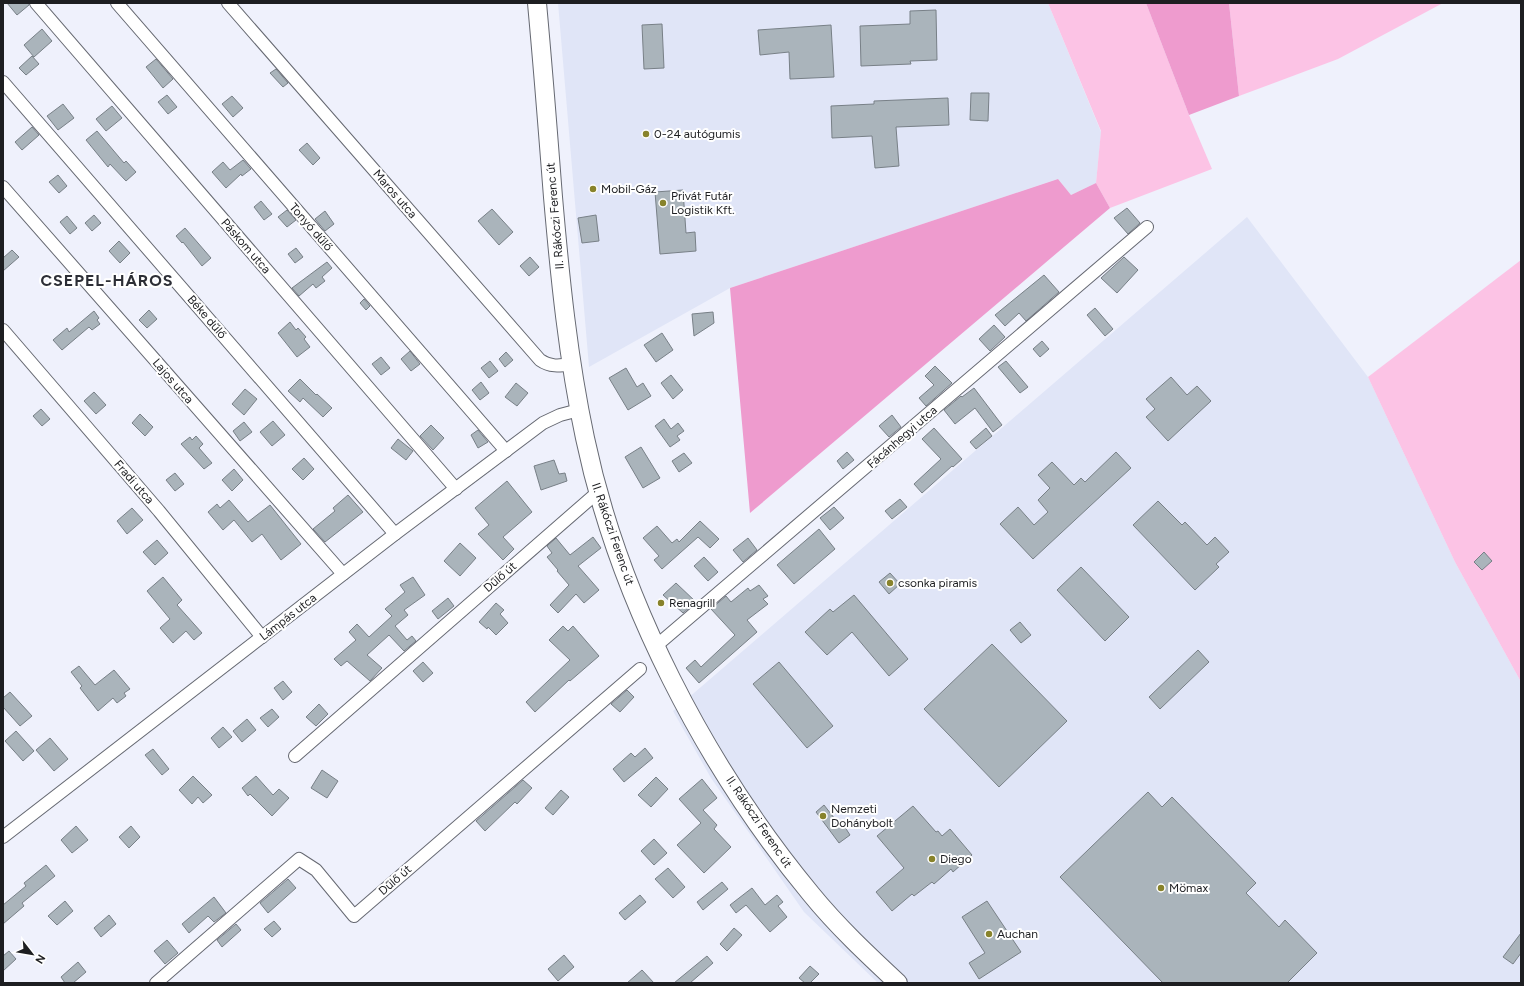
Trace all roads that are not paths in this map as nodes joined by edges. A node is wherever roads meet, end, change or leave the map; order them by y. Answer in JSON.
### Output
{"nodes":[{"id":1,"x":36,"y":3,"type":"edge"},
{"id":2,"x":117,"y":3,"type":"edge"},
{"id":3,"x":228,"y":3,"type":"edge"},
{"id":4,"x":537,"y":3,"type":"edge"},
{"id":5,"x":3,"y":82,"type":"edge"},
{"id":6,"x":3,"y":187,"type":"edge"},
{"id":7,"x":1148,"y":227,"type":"dead end"},
{"id":8,"x":3,"y":330,"type":"edge"},
{"id":9,"x":571,"y":364,"type":"junction"},
{"id":10,"x":579,"y":410,"type":"junction"},
{"id":11,"x":506,"y":451,"type":"junction"},
{"id":12,"x":456,"y":489,"type":"junction"},
{"id":13,"x":598,"y":492,"type":"junction"},
{"id":14,"x":395,"y":534,"type":"junction"},
{"id":15,"x":343,"y":574,"type":"junction"},
{"id":16,"x":262,"y":636,"type":"junction"},
{"id":17,"x":656,"y":646,"type":"junction"},
{"id":18,"x":640,"y":670,"type":"dead end"},
{"id":19,"x":295,"y":756,"type":"dead end"},
{"id":20,"x":3,"y":837,"type":"edge"},
{"id":21,"x":156,"y":983,"type":"edge"},
{"id":22,"x":898,"y":983,"type":"edge"}],
"edges":[{"from":1,"to":12,"type":"street","name":"Páskom utca"},
{"from":2,"to":11,"type":"street","name":"Tonyó dűlő"},
{"from":3,"to":9,"type":"street","name":"Maros utca"},
{"from":4,"to":9,"type":"main road","name":"II. Rákóczi Ferenc út"},
{"from":5,"to":14,"type":"street","name":"Béke dűlő"},
{"from":6,"to":15,"type":"street","name":"Lajos utca"},
{"from":7,"to":17,"type":"street","name":"Fácánhegyi utca"},
{"from":8,"to":16,"type":"street","name":"Fradi utca"},
{"from":9,"to":10,"type":"main road","name":"II. Rákóczi Ferenc út"},
{"from":10,"to":11,"type":"street","name":"Lámpás utca"},
{"from":10,"to":13,"type":"main road","name":"II. Rákóczi Ferenc út"},
{"from":11,"to":12,"type":"street","name":"Lámpás utca"},
{"from":12,"to":14,"type":"street","name":"Lámpás utca"},
{"from":13,"to":17,"type":"main road","name":"II. Rákóczi Ferenc út"},
{"from":13,"to":19,"type":"street","name":"Dűlő út"},
{"from":14,"to":15,"type":"street","name":"Lámpás utca"},
{"from":15,"to":16,"type":"street","name":"Lámpás utca"},
{"from":16,"to":20,"type":"street","name":"Lámpás utca"},
{"from":17,"to":22,"type":"main road","name":"II. Rákóczi Ferenc út"},
{"from":18,"to":21,"type":"street","name":"Dűlő út"}]}
